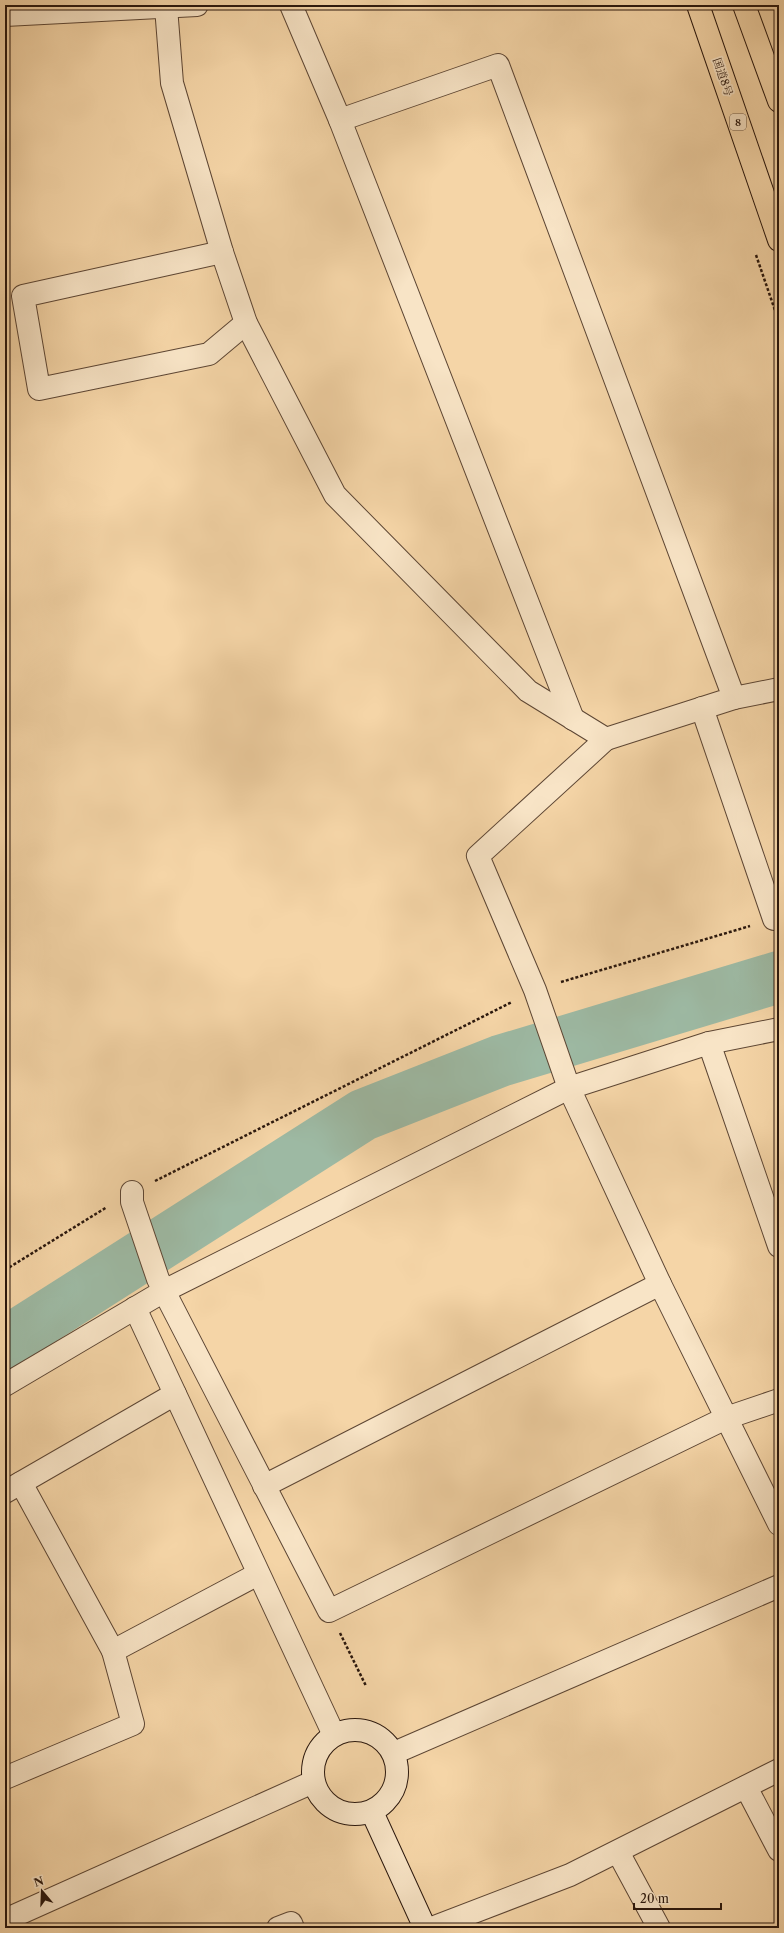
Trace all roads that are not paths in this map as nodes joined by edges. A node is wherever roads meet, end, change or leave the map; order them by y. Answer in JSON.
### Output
{"nodes":[{"id":1,"x":197,"y":5,"type":"edge"},
{"id":2,"x":291,"y":5,"type":"edge"},
{"id":3,"x":698,"y":5,"type":"edge"},
{"id":4,"x":744,"y":5,"type":"edge"},
{"id":5,"x":166,"y":7,"type":"junction"},
{"id":6,"x":5,"y":14,"type":"edge"},
{"id":7,"x":779,"y":101,"type":"edge"},
{"id":8,"x":340,"y":120,"type":"junction"},
{"id":9,"x":779,"y":240,"type":"edge"},
{"id":10,"x":222,"y":252,"type":"junction"},
{"id":11,"x":246,"y":323,"type":"junction"},
{"id":12,"x":779,"y":689,"type":"edge"},
{"id":13,"x":734,"y":698,"type":"junction"},
{"id":14,"x":702,"y":708,"type":"junction"},
{"id":15,"x":573,"y":719,"type":"junction"},
{"id":16,"x":606,"y":739,"type":"junction"},
{"id":17,"x":774,"y":919,"type":"road end"},
{"id":18,"x":779,"y":1029,"type":"edge"},
{"id":19,"x":709,"y":1043,"type":"junction"},
{"id":20,"x":567,"y":1081,"type":"junction"},
{"id":21,"x":132,"y":1197,"type":"road end"},
{"id":22,"x":779,"y":1246,"type":"edge"},
{"id":23,"x":660,"y":1284,"type":"junction"},
{"id":24,"x":161,"y":1285,"type":"junction"},
{"id":25,"x":135,"y":1308,"type":"junction"},
{"id":26,"x":5,"y":1385,"type":"edge"},
{"id":27,"x":175,"y":1394,"type":"junction"},
{"id":28,"x":779,"y":1400,"type":"edge"},
{"id":29,"x":726,"y":1418,"type":"junction"},
{"id":30,"x":264,"y":1486,"type":"junction"},
{"id":31,"x":13,"y":1487,"type":"edge"},
{"id":32,"x":779,"y":1524,"type":"edge"},
{"id":33,"x":258,"y":1574,"type":"junction"},
{"id":34,"x":779,"y":1586,"type":"edge"},
{"id":35,"x":113,"y":1651,"type":"junction"},
{"id":36,"x":334,"y":1735,"type":"junction"},
{"id":37,"x":394,"y":1753,"type":"junction"},
{"id":38,"x":779,"y":1770,"type":"edge"},
{"id":39,"x":7,"y":1771,"type":"edge"},
{"id":40,"x":313,"y":1782,"type":"junction"},
{"id":41,"x":746,"y":1787,"type":"junction"},
{"id":42,"x":372,"y":1812,"type":"junction"},
{"id":43,"x":779,"y":1850,"type":"edge"},
{"id":44,"x":618,"y":1852,"type":"junction"},
{"id":45,"x":5,"y":1920,"type":"edge"},
{"id":46,"x":278,"y":1928,"type":"edge"},
{"id":47,"x":293,"y":1928,"type":"edge"},
{"id":48,"x":425,"y":1928,"type":"edge"},
{"id":49,"x":432,"y":1928,"type":"edge"},
{"id":50,"x":658,"y":1928,"type":"edge"}],
"edges":[{"from":1,"to":5,"type":"street"},
{"from":2,"to":8,"type":"street"},
{"from":3,"to":9,"type":"highway","name":"国道8号","number":"8"},
{"from":4,"to":7,"type":"highway"},
{"from":5,"to":6,"type":"street"},
{"from":5,"to":10,"type":"street"},
{"from":8,"to":13,"type":"street"},
{"from":8,"to":15,"type":"street"},
{"from":10,"to":11,"type":"street"},
{"from":10,"to":11,"type":"street"},
{"from":11,"to":15,"type":"street"},
{"from":12,"to":13,"type":"street"},
{"from":13,"to":14,"type":"street"},
{"from":14,"to":16,"type":"street"},
{"from":14,"to":17,"type":"street"},
{"from":15,"to":16,"type":"street"},
{"from":16,"to":20,"type":"street"},
{"from":18,"to":19,"type":"street"},
{"from":19,"to":20,"type":"street"},
{"from":19,"to":22,"type":"street"},
{"from":20,"to":23,"type":"street"},
{"from":20,"to":24,"type":"street"},
{"from":21,"to":24,"type":"street"},
{"from":23,"to":29,"type":"street"},
{"from":23,"to":30,"type":"street"},
{"from":24,"to":25,"type":"street"},
{"from":24,"to":30,"type":"street"},
{"from":25,"to":26,"type":"street"},
{"from":25,"to":27,"type":"street"},
{"from":27,"to":31,"type":"street"},
{"from":27,"to":33,"type":"street"},
{"from":28,"to":29,"type":"street"},
{"from":29,"to":30,"type":"street"},
{"from":29,"to":32,"type":"street"},
{"from":31,"to":35,"type":"street"},
{"from":33,"to":35,"type":"street"},
{"from":33,"to":36,"type":"street"},
{"from":34,"to":37,"type":"street"},
{"from":35,"to":39,"type":"street"},
{"from":36,"to":37,"type":"street"},
{"from":36,"to":40,"type":"street"},
{"from":37,"to":42,"type":"street"},
{"from":38,"to":41,"type":"street"},
{"from":40,"to":42,"type":"street"},
{"from":40,"to":45,"type":"street"},
{"from":41,"to":43,"type":"street"},
{"from":41,"to":44,"type":"street"},
{"from":42,"to":48,"type":"street"},
{"from":44,"to":49,"type":"street"},
{"from":44,"to":50,"type":"street"},
{"from":46,"to":47,"type":"street"}]}
